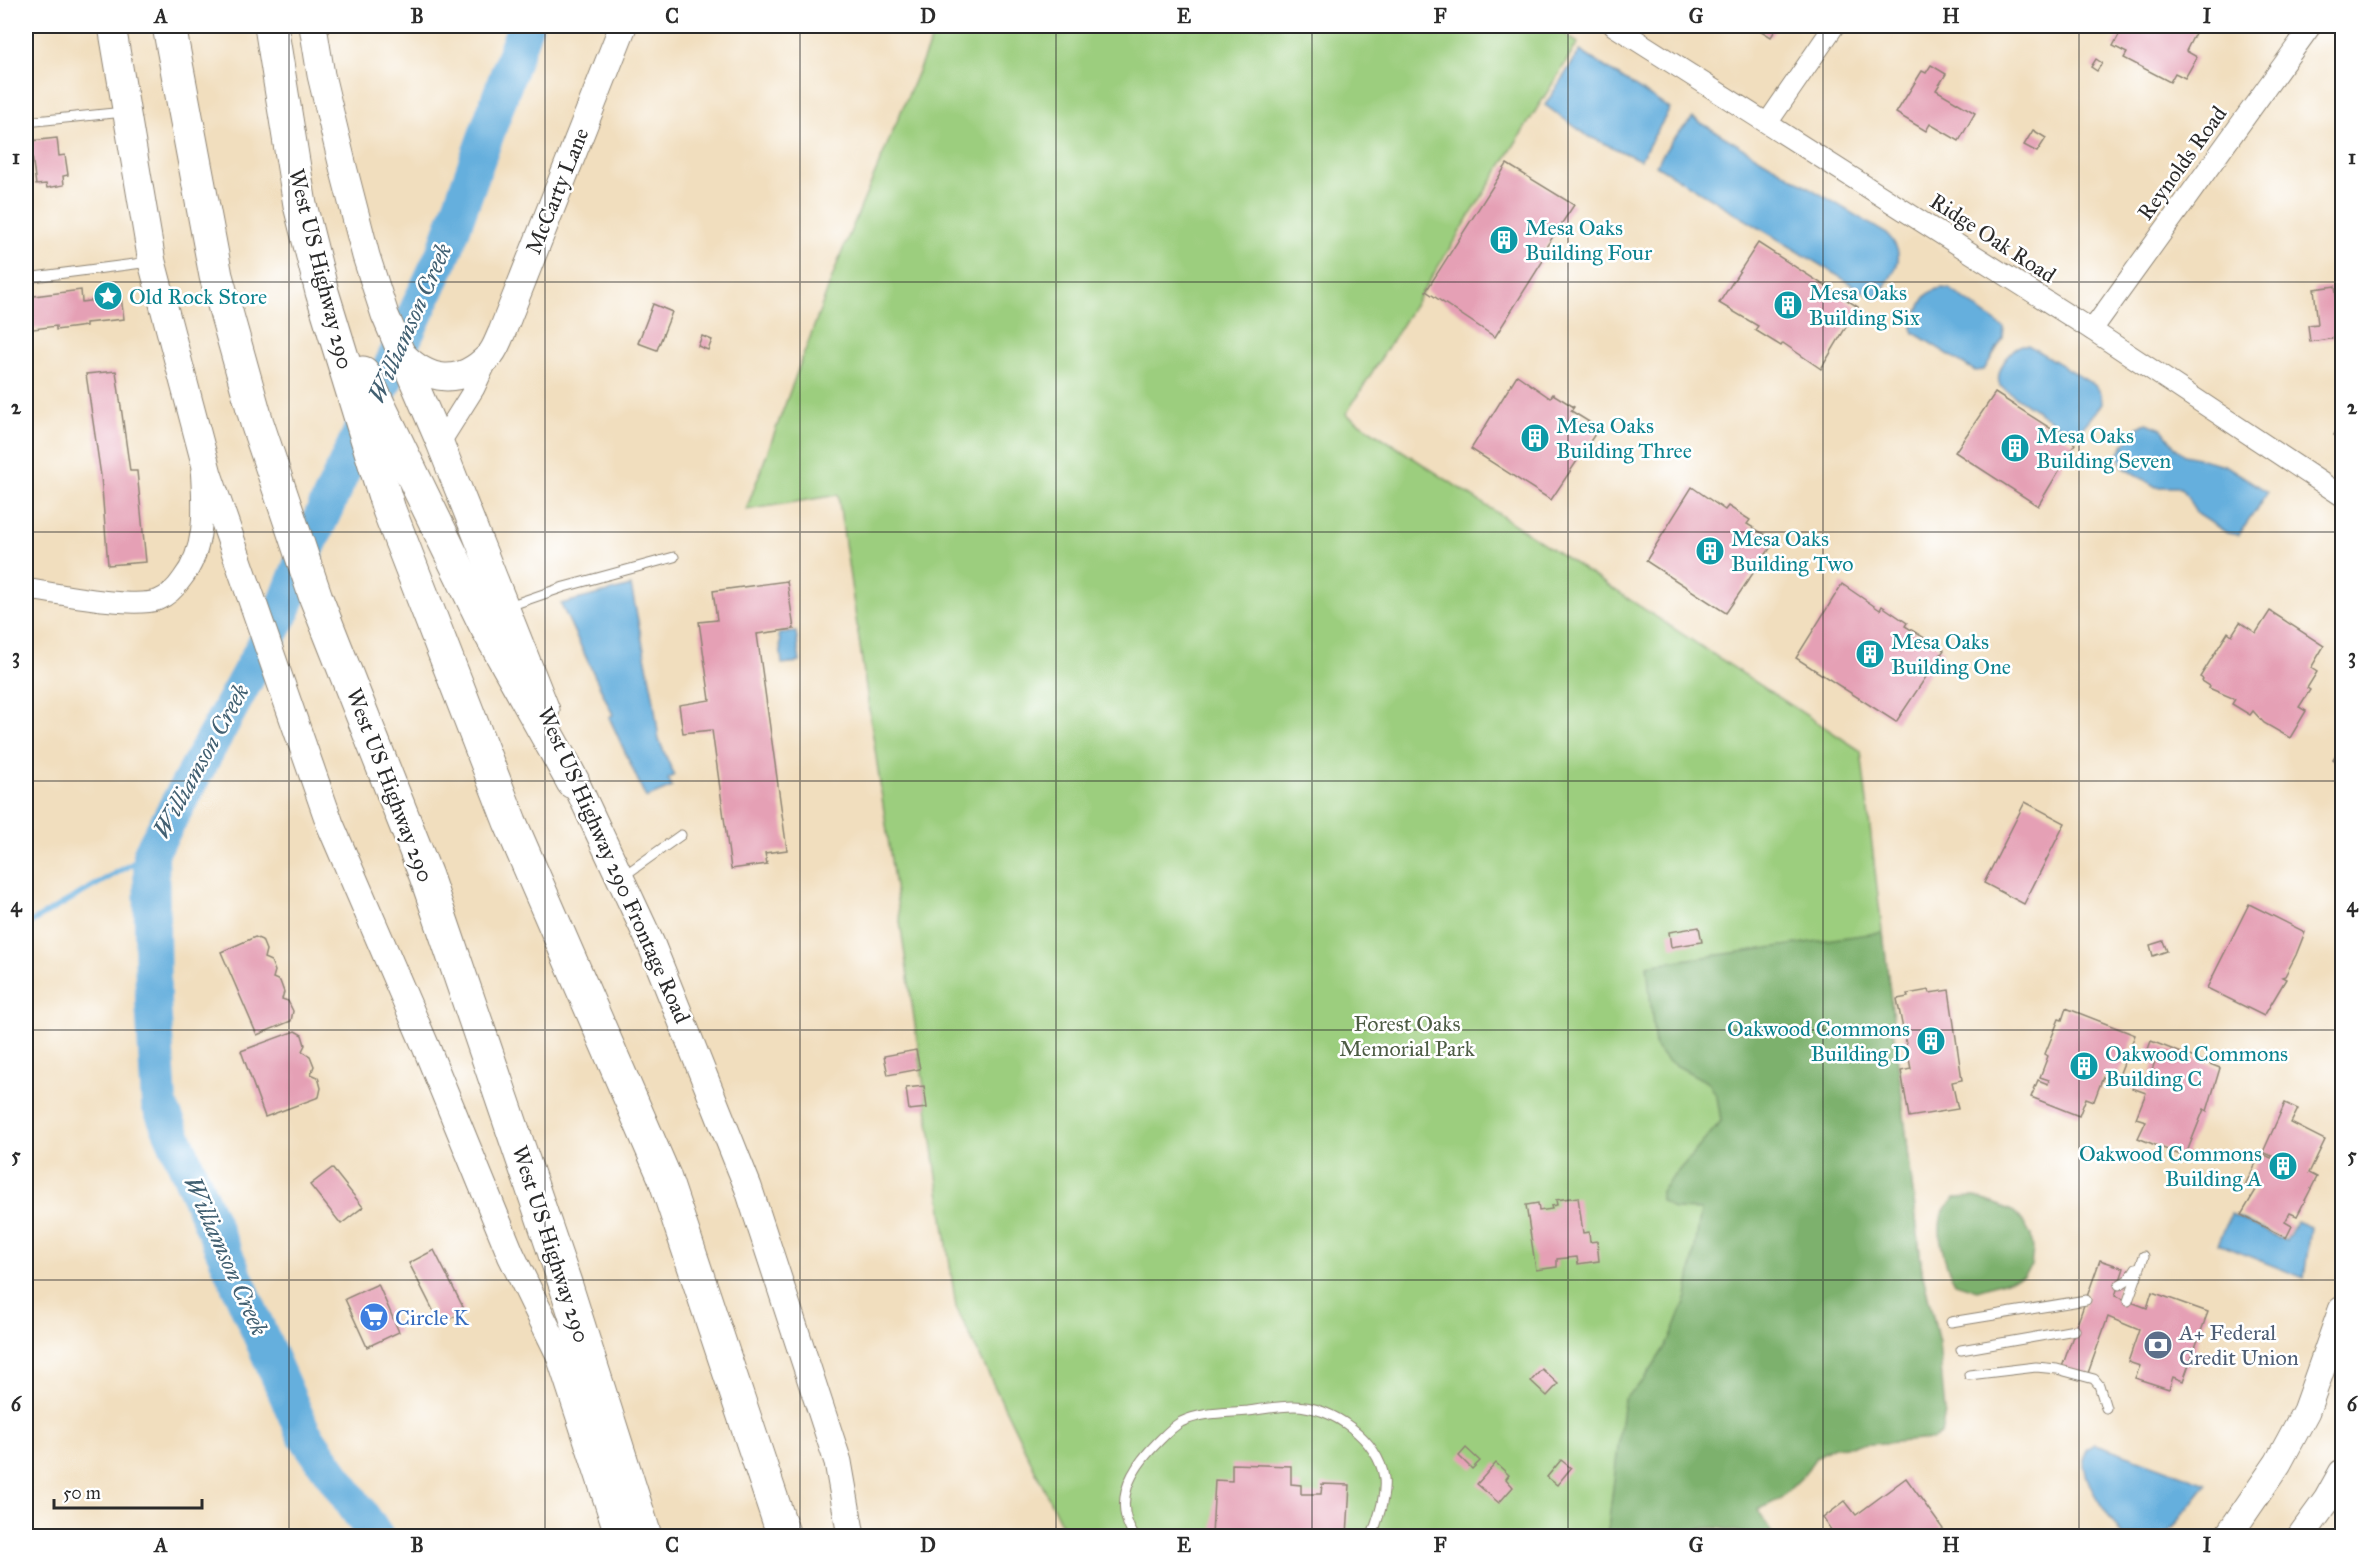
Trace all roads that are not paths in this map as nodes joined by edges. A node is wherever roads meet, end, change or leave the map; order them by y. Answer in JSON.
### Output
{"nodes":[{"id":1,"x":112,"y":26,"type":"edge"},
{"id":2,"x":169,"y":26,"type":"edge"},
{"id":3,"x":271,"y":26,"type":"edge"},
{"id":4,"x":313,"y":26,"type":"edge"},
{"id":5,"x":623,"y":26,"type":"edge"},
{"id":6,"x":1614,"y":26,"type":"edge"},
{"id":7,"x":1834,"y":26,"type":"edge"},
{"id":8,"x":2311,"y":26,"type":"edge"},
{"id":9,"x":127,"y":112,"type":"junction"},
{"id":10,"x":26,"y":122,"type":"edge"},
{"id":11,"x":1768,"y":122,"type":"junction"},
{"id":12,"x":152,"y":262,"type":"junction"},
{"id":13,"x":26,"y":278,"type":"edge"},
{"id":14,"x":322,"y":292,"type":"junction"},
{"id":15,"x":2092,"y":330,"type":"junction"},
{"id":16,"x":400,"y":351,"type":"junction"},
{"id":17,"x":490,"y":356,"type":"junction"},
{"id":18,"x":198,"y":440,"type":"junction"},
{"id":19,"x":440,"y":444,"type":"junction"},
{"id":20,"x":2343,"y":496,"type":"edge"},
{"id":21,"x":674,"y":557,"type":"dead end"},
{"id":22,"x":26,"y":589,"type":"edge"},
{"id":23,"x":506,"y":607,"type":"junction"},
{"id":24,"x":573,"y":782,"type":"junction"},
{"id":25,"x":681,"y":835,"type":"dead end"},
{"id":26,"x":620,"y":877,"type":"junction"},
{"id":27,"x":2119,"y":1285,"type":"dead end"},
{"id":28,"x":2086,"y":1300,"type":"dead end"},
{"id":29,"x":2128,"y":1301,"type":"dead end"},
{"id":30,"x":2343,"y":1310,"type":"edge"},
{"id":31,"x":1951,"y":1322,"type":"dead end"},
{"id":32,"x":2075,"y":1330,"type":"dead end"},
{"id":33,"x":1961,"y":1350,"type":"dead end"},
{"id":34,"x":1969,"y":1375,"type":"dead end"},
{"id":35,"x":2106,"y":1408,"type":"dead end"},
{"id":36,"x":2343,"y":1473,"type":"edge"},
{"id":37,"x":850,"y":1534,"type":"edge"},
{"id":38,"x":619,"y":1536,"type":"edge"},
{"id":39,"x":645,"y":1536,"type":"edge"},
{"id":40,"x":784,"y":1536,"type":"edge"},
{"id":41,"x":1134,"y":1536,"type":"edge"},
{"id":42,"x":1372,"y":1536,"type":"edge"},
{"id":43,"x":2228,"y":1536,"type":"edge"},
{"id":44,"x":2301,"y":1536,"type":"edge"}],
"edges":[{"from":1,"to":9,"type":"main road","name":"West US Highway 290"},
{"from":2,"to":39,"type":"highway","name":"West US Highway 290"},
{"from":3,"to":14,"type":"highway","name":"West US Highway 290"},
{"from":4,"to":16,"type":"main road","name":"West US Highway 290 Frontage Road"},
{"from":5,"to":17,"type":"main road","name":"McCarty Lane"},
{"from":6,"to":11,"type":"street","name":"Ridge Oak Road"},
{"from":7,"to":11,"type":"street"},
{"from":8,"to":15,"type":"street","name":"Reynolds Road"},
{"from":9,"to":10,"type":"lane"},
{"from":9,"to":12,"type":"main road","name":"West US Highway 290"},
{"from":11,"to":15,"type":"street","name":"Ridge Oak Road"},
{"from":12,"to":13,"type":"lane"},
{"from":12,"to":18,"type":"main road","name":"West US Highway 290"},
{"from":14,"to":24,"type":"highway"},
{"from":14,"to":40,"type":"highway","name":"West US Highway 290"},
{"from":15,"to":20,"type":"street","name":"Ridge Oak Road"},
{"from":16,"to":17,"type":"main road"},
{"from":16,"to":19,"type":"main road","name":"West US Highway 290 Frontage Road"},
{"from":17,"to":19,"type":"street","name":"McCarty Lane"},
{"from":18,"to":22,"type":"street"},
{"from":18,"to":38,"type":"main road","name":"West US Highway 290"},
{"from":19,"to":23,"type":"main road","name":"West US Highway 290 Frontage Road"},
{"from":21,"to":23,"type":"lane"},
{"from":23,"to":24,"type":"main road","name":"West US Highway 290 Frontage Road"},
{"from":24,"to":26,"type":"main road","name":"West US Highway 290 Frontage Road"},
{"from":25,"to":26,"type":"lane"},
{"from":26,"to":37,"type":"main road","name":"West US Highway 290 Frontage Road"},
{"from":27,"to":29,"type":"lane"},
{"from":28,"to":31,"type":"lane"},
{"from":30,"to":43,"type":"main road"},
{"from":32,"to":33,"type":"lane"},
{"from":34,"to":35,"type":"lane"},
{"from":36,"to":44,"type":"main road"},
{"from":41,"to":42,"type":"lane"}]}
